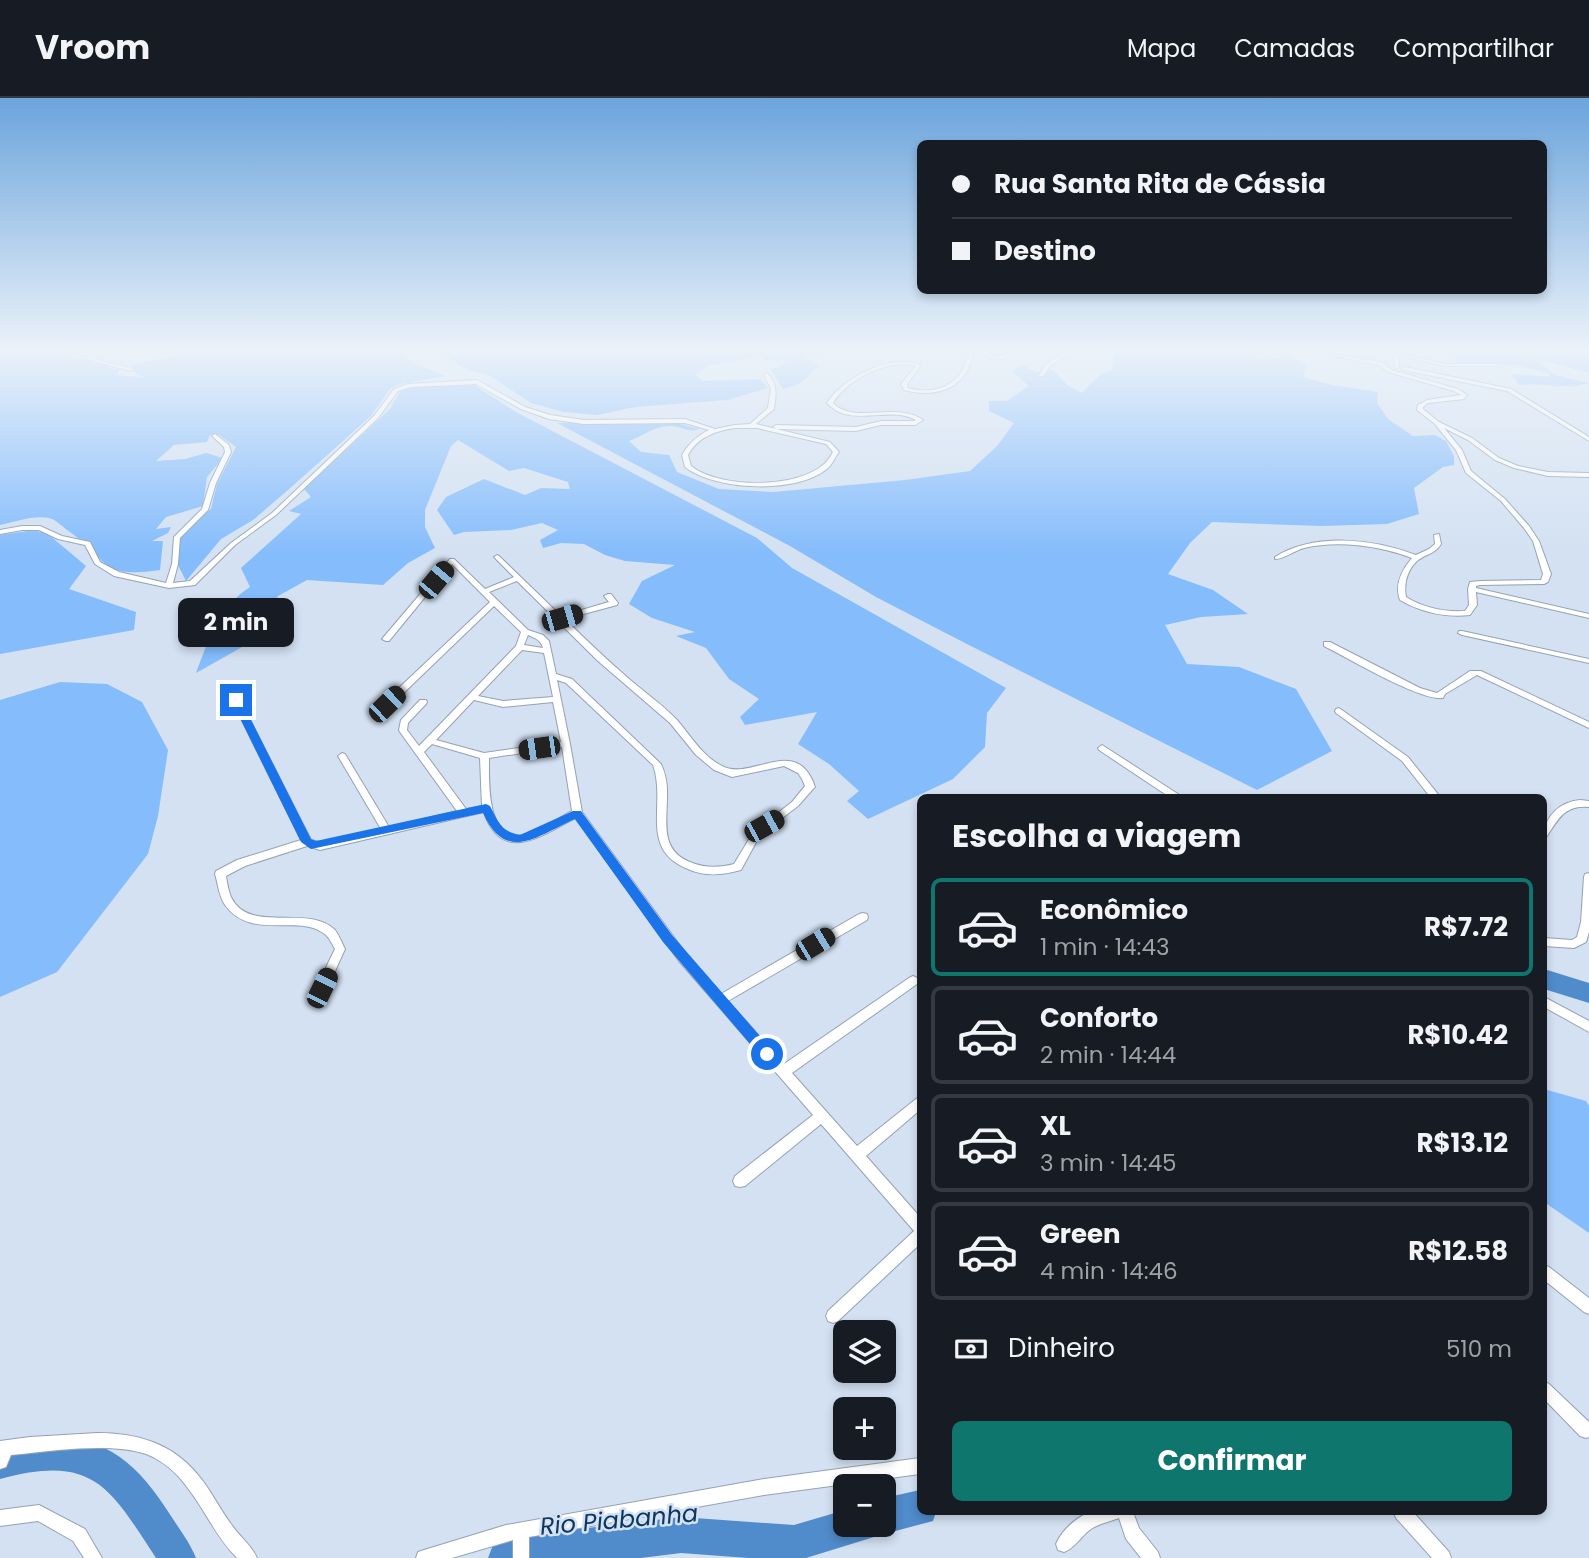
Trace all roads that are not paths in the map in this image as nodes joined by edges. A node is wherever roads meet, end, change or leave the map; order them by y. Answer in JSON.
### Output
{"nodes":[{"id":1,"x":374,"y":419,"type":"edge"},
{"id":2,"x":564,"y":419,"type":"edge"},
{"id":3,"x":761,"y":419,"type":"edge"},
{"id":4,"x":920,"y":419,"type":"edge"},
{"id":5,"x":1432,"y":419,"type":"edge"},
{"id":6,"x":1557,"y":419,"type":"edge"},
{"id":7,"x":1436,"y":422,"type":"junction"},
{"id":8,"x":754,"y":426,"type":"junction"},
{"id":9,"x":715,"y":430,"type":"junction"},
{"id":10,"x":215,"y":436,"type":"dead end"},
{"id":11,"x":1589,"y":439,"type":"edge"},
{"id":12,"x":1589,"y":475,"type":"edge"},
{"id":13,"x":0,"y":533,"type":"edge"},
{"id":14,"x":1437,"y":535,"type":"dead end"},
{"id":15,"x":497,"y":557,"type":"dead end"},
{"id":16,"x":1416,"y":557,"type":"junction"},
{"id":17,"x":1277,"y":558,"type":"dead end"},
{"id":18,"x":518,"y":578,"type":"junction"},
{"id":19,"x":169,"y":586,"type":"junction"},
{"id":20,"x":1472,"y":589,"type":"junction"},
{"id":21,"x":484,"y":592,"type":"junction"},
{"id":22,"x":608,"y":596,"type":"dead end"},
{"id":23,"x":493,"y":603,"type":"junction"},
{"id":24,"x":1589,"y":616,"type":"edge"},
{"id":25,"x":562,"y":618,"type":"junction"},
{"id":26,"x":525,"y":632,"type":"junction"},
{"id":27,"x":1462,"y":633,"type":"dead end"},
{"id":28,"x":386,"y":639,"type":"dead end"},
{"id":29,"x":1327,"y":645,"type":"dead end"},
{"id":30,"x":520,"y":647,"type":"junction"},
{"id":31,"x":548,"y":651,"type":"junction"},
{"id":32,"x":1589,"y":661,"type":"edge"},
{"id":33,"x":552,"y":675,"type":"junction"},
{"id":34,"x":473,"y":697,"type":"junction"},
{"id":35,"x":557,"y":699,"type":"junction"},
{"id":36,"x":236,"y":700,"type":"dead end"},
{"id":37,"x":423,"y":702,"type":"dead end"},
{"id":38,"x":387,"y":704,"type":"dead end"},
{"id":39,"x":1339,"y":711,"type":"dead end"},
{"id":40,"x":1589,"y":725,"type":"edge"},
{"id":41,"x":431,"y":741,"type":"junction"},
{"id":42,"x":566,"y":744,"type":"junction"},
{"id":43,"x":1102,"y":748,"type":"dead end"},
{"id":44,"x":419,"y":752,"type":"junction"},
{"id":45,"x":342,"y":756,"type":"dead end"},
{"id":46,"x":484,"y":756,"type":"junction"},
{"id":47,"x":1172,"y":794,"type":"edge"},
{"id":48,"x":1433,"y":794,"type":"edge"},
{"id":49,"x":1589,"y":804,"type":"edge"},
{"id":50,"x":486,"y":808,"type":"junction"},
{"id":51,"x":577,"y":813,"type":"junction"},
{"id":52,"x":464,"y":814,"type":"junction"},
{"id":53,"x":386,"y":829,"type":"junction"},
{"id":54,"x":1547,"y":830,"type":"edge"},
{"id":55,"x":307,"y":842,"type":"junction"},
{"id":56,"x":1589,"y":877,"type":"edge"},
{"id":57,"x":863,"y":917,"type":"dead end"},
{"id":58,"x":1547,"y":942,"type":"edge"},
{"id":59,"x":913,"y":981,"type":"dead end"},
{"id":60,"x":322,"y":988,"type":"dead end"},
{"id":61,"x":720,"y":1000,"type":"junction"},
{"id":62,"x":1547,"y":1004,"type":"edge"},
{"id":63,"x":1589,"y":1027,"type":"edge"},
{"id":64,"x":783,"y":1072,"type":"junction"},
{"id":65,"x":917,"y":1105,"type":"edge"},
{"id":66,"x":822,"y":1116,"type":"junction"},
{"id":67,"x":857,"y":1155,"type":"junction"},
{"id":68,"x":740,"y":1181,"type":"dead end"},
{"id":69,"x":917,"y":1224,"type":"edge"},
{"id":70,"x":917,"y":1238,"type":"edge"},
{"id":71,"x":1547,"y":1274,"type":"edge"},
{"id":72,"x":1589,"y":1307,"type":"edge"},
{"id":73,"x":833,"y":1316,"type":"dead end"},
{"id":74,"x":1547,"y":1392,"type":"edge"},
{"id":75,"x":1586,"y":1430,"type":"dead end"},
{"id":76,"x":2,"y":1453,"type":"edge"},
{"id":77,"x":917,"y":1466,"type":"edge"},
{"id":78,"x":1094,"y":1515,"type":"edge"},
{"id":79,"x":1126,"y":1515,"type":"edge"},
{"id":80,"x":1405,"y":1515,"type":"edge"},
{"id":81,"x":0,"y":1518,"type":"edge"},
{"id":82,"x":521,"y":1535,"type":"junction"},
{"id":83,"x":1064,"y":1544,"type":"dead end"},
{"id":84,"x":94,"y":1558,"type":"edge"},
{"id":85,"x":249,"y":1558,"type":"edge"},
{"id":86,"x":424,"y":1558,"type":"edge"},
{"id":87,"x":521,"y":1558,"type":"edge"},
{"id":88,"x":1152,"y":1558,"type":"edge"},
{"id":89,"x":1443,"y":1558,"type":"edge"}],
"edges":[{"from":1,"to":19,"type":"street"},
{"from":2,"to":9,"type":"street"},
{"from":3,"to":8,"type":"street"},
{"from":4,"to":8,"type":"street"},
{"from":5,"to":7,"type":"street"},
{"from":6,"to":11,"type":"street"},
{"from":7,"to":12,"type":"street"},
{"from":7,"to":20,"type":"street"},
{"from":8,"to":9,"type":"street"},
{"from":8,"to":9,"type":"street"},
{"from":10,"to":19,"type":"street"},
{"from":13,"to":19,"type":"street"},
{"from":14,"to":16,"type":"street"},
{"from":15,"to":18,"type":"street"},
{"from":16,"to":17,"type":"street"},
{"from":16,"to":20,"type":"street"},
{"from":18,"to":21,"type":"street"},
{"from":18,"to":25,"type":"street"},
{"from":20,"to":24,"type":"street"},
{"from":21,"to":23,"type":"street"},
{"from":21,"to":28,"type":"street"},
{"from":22,"to":25,"type":"street"},
{"from":23,"to":26,"type":"street"},
{"from":23,"to":38,"type":"street"},
{"from":25,"to":33,"type":"street"},
{"from":26,"to":30,"type":"street"},
{"from":26,"to":31,"type":"street"},
{"from":27,"to":32,"type":"street"},
{"from":29,"to":40,"type":"street"},
{"from":30,"to":31,"type":"street"},
{"from":30,"to":34,"type":"street"},
{"from":31,"to":33,"type":"street"},
{"from":33,"to":35,"type":"street"},
{"from":34,"to":35,"type":"street"},
{"from":34,"to":41,"type":"street"},
{"from":35,"to":42,"type":"street"},
{"from":36,"to":55,"type":"street"},
{"from":37,"to":44,"type":"street"},
{"from":39,"to":48,"type":"street"},
{"from":41,"to":44,"type":"street"},
{"from":41,"to":46,"type":"street"},
{"from":42,"to":46,"type":"street"},
{"from":42,"to":51,"type":"street"},
{"from":43,"to":47,"type":"street"},
{"from":44,"to":52,"type":"street"},
{"from":45,"to":53,"type":"street"},
{"from":46,"to":50,"type":"street"},
{"from":49,"to":54,"type":"street"},
{"from":50,"to":51,"type":"street"},
{"from":50,"to":52,"type":"street"},
{"from":51,"to":61,"type":"street"},
{"from":52,"to":53,"type":"street"},
{"from":53,"to":55,"type":"street"},
{"from":55,"to":60,"type":"street"},
{"from":56,"to":58,"type":"street"},
{"from":57,"to":61,"type":"street"},
{"from":59,"to":64,"type":"street"},
{"from":61,"to":64,"type":"street"},
{"from":62,"to":63,"type":"street"},
{"from":64,"to":66,"type":"street"},
{"from":65,"to":67,"type":"street"},
{"from":66,"to":67,"type":"street"},
{"from":66,"to":68,"type":"street"},
{"from":67,"to":69,"type":"street"},
{"from":70,"to":73,"type":"street"},
{"from":71,"to":72,"type":"street"},
{"from":74,"to":75,"type":"street"},
{"from":76,"to":85,"type":"street"},
{"from":77,"to":82,"type":"street"},
{"from":78,"to":83,"type":"street"},
{"from":79,"to":88,"type":"street"},
{"from":80,"to":89,"type":"street"},
{"from":81,"to":84,"type":"street"},
{"from":82,"to":86,"type":"street"},
{"from":82,"to":87,"type":"street"}]}
